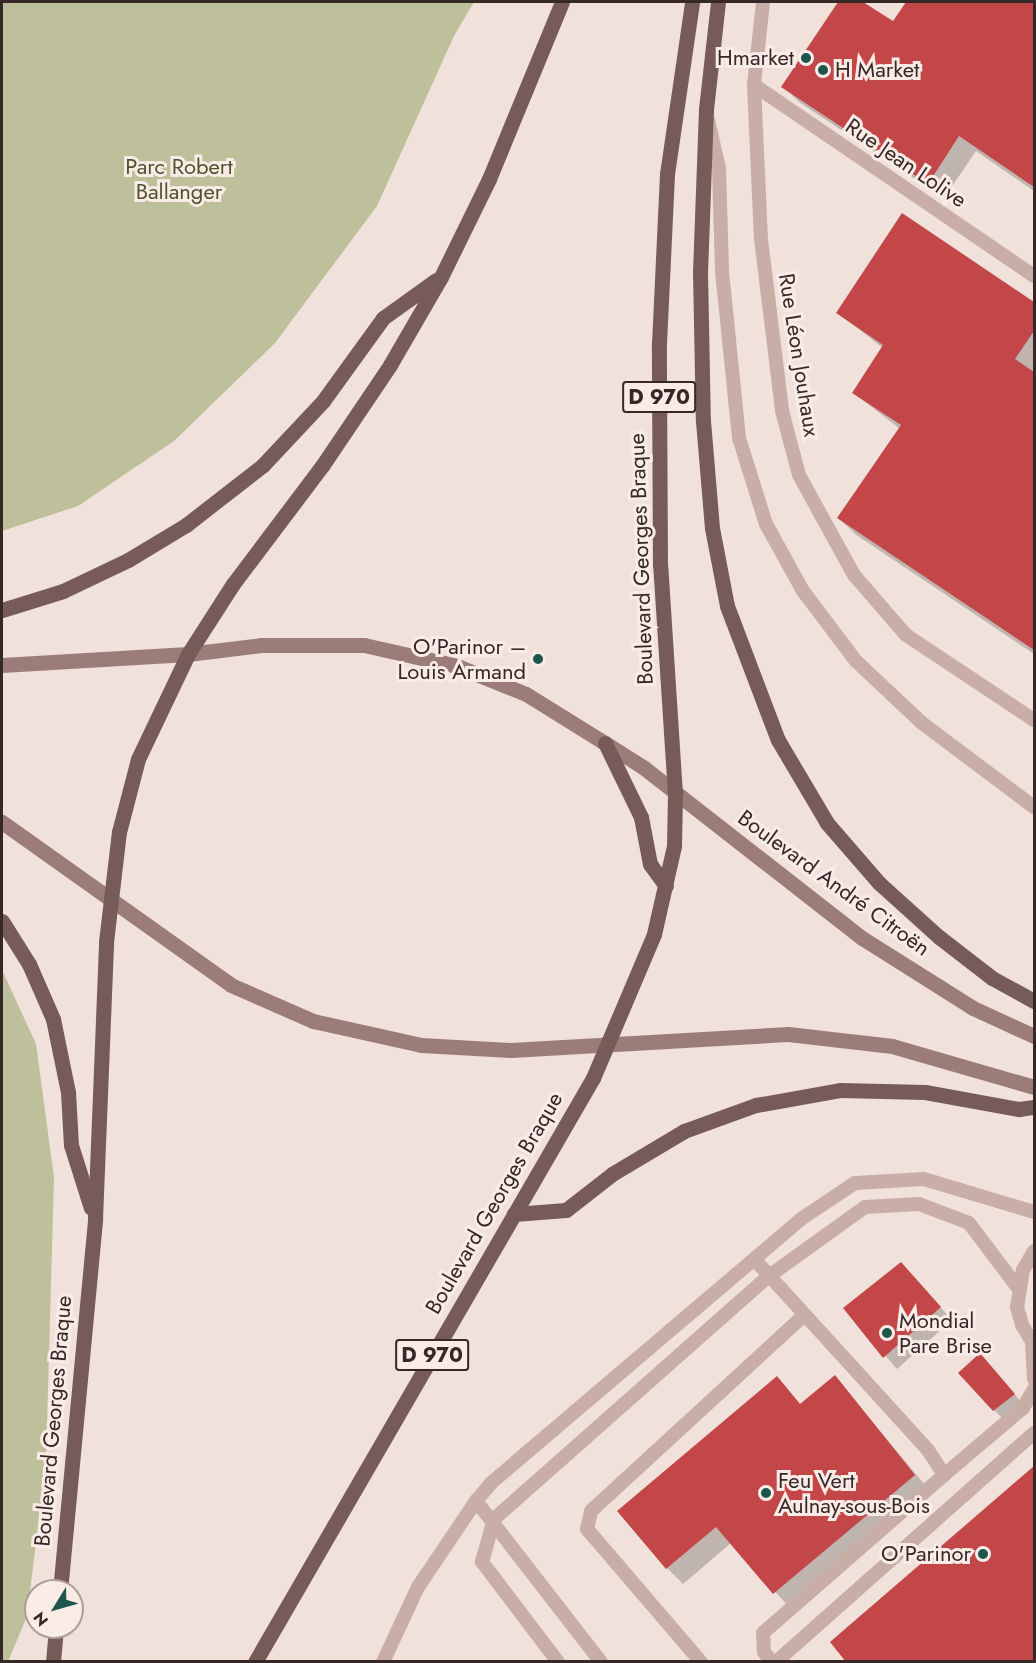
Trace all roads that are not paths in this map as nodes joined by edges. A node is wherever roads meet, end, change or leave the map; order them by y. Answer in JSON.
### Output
{"nodes":[{"id":1,"x":562,"y":2,"type":"edge"},
{"id":2,"x":692,"y":2,"type":"edge"},
{"id":3,"x":718,"y":2,"type":"edge"},
{"id":4,"x":763,"y":2,"type":"edge"},
{"id":5,"x":754,"y":85,"type":"junction"},
{"id":6,"x":706,"y":109,"type":"junction"},
{"id":7,"x":1035,"y":276,"type":"edge"},
{"id":8,"x":441,"y":277,"type":"junction"},
{"id":9,"x":2,"y":610,"type":"edge"},
{"id":10,"x":188,"y":654,"type":"junction"},
{"id":11,"x":2,"y":665,"type":"edge"},
{"id":12,"x":1035,"y":720,"type":"edge"},
{"id":13,"x":605,"y":743,"type":"junction"},
{"id":14,"x":675,"y":794,"type":"junction"},
{"id":15,"x":1032,"y":805,"type":"edge"},
{"id":16,"x":2,"y":822,"type":"edge"},
{"id":17,"x":666,"y":886,"type":"junction"},
{"id":18,"x":110,"y":897,"type":"junction"},
{"id":19,"x":2,"y":921,"type":"edge"},
{"id":20,"x":1035,"y":1001,"type":"edge"},
{"id":21,"x":1035,"y":1036,"type":"edge"},
{"id":22,"x":608,"y":1047,"type":"junction"},
{"id":23,"x":1035,"y":1087,"type":"edge"},
{"id":24,"x":1035,"y":1107,"type":"edge"},
{"id":25,"x":1035,"y":1212,"type":"edge"},
{"id":26,"x":514,"y":1214,"type":"junction"},
{"id":27,"x":95,"y":1220,"type":"junction"},
{"id":28,"x":1035,"y":1251,"type":"edge"},
{"id":29,"x":755,"y":1260,"type":"junction"},
{"id":30,"x":769,"y":1276,"type":"junction"},
{"id":31,"x":1018,"y":1288,"type":"junction"},
{"id":32,"x":803,"y":1316,"type":"junction"},
{"id":33,"x":1033,"y":1343,"type":"edge"},
{"id":34,"x":1035,"y":1379,"type":"edge"},
{"id":35,"x":1035,"y":1389,"type":"edge"},
{"id":36,"x":1035,"y":1433,"type":"edge"},
{"id":37,"x":944,"y":1474,"type":"junction"},
{"id":38,"x":476,"y":1501,"type":"junction"},
{"id":39,"x":494,"y":1519,"type":"junction"},
{"id":40,"x":61,"y":1579,"type":"edge"},
{"id":41,"x":55,"y":1639,"type":"edge"},
{"id":42,"x":53,"y":1662,"type":"edge"},
{"id":43,"x":255,"y":1662,"type":"edge"},
{"id":44,"x":383,"y":1662,"type":"edge"},
{"id":45,"x":558,"y":1662,"type":"edge"},
{"id":46,"x":601,"y":1662,"type":"edge"},
{"id":47,"x":701,"y":1662,"type":"edge"},
{"id":48,"x":774,"y":1662,"type":"edge"}],
"edges":[{"from":1,"to":8,"type":"main road"},
{"from":2,"to":14,"type":"main road","name":"Boulevard Georges Braque","number":"D 970"},
{"from":3,"to":6,"type":"main road"},
{"from":4,"to":5,"type":"lane","name":"Rue Léon Jouhaux"},
{"from":5,"to":7,"type":"lane","name":"Rue Jean Lolive"},
{"from":5,"to":12,"type":"lane","name":"Rue Léon Jouhaux"},
{"from":6,"to":15,"type":"lane"},
{"from":6,"to":20,"type":"main road"},
{"from":8,"to":9,"type":"main road"},
{"from":8,"to":10,"type":"main road"},
{"from":10,"to":11,"type":"main road"},
{"from":10,"to":13,"type":"main road","name":"Boulevard André Citroën"},
{"from":10,"to":18,"type":"main road","name":"Boulevard Georges Braque"},
{"from":13,"to":14,"type":"main road","name":"Boulevard André Citroën"},
{"from":13,"to":17,"type":"main road"},
{"from":14,"to":17,"type":"main road","name":"Boulevard Georges Braque"},
{"from":14,"to":21,"type":"main road","name":"Boulevard André Citroën"},
{"from":16,"to":18,"type":"main road"},
{"from":17,"to":22,"type":"main road","name":"Boulevard Georges Braque"},
{"from":18,"to":22,"type":"main road"},
{"from":18,"to":27,"type":"main road","name":"Boulevard Georges Braque"},
{"from":19,"to":27,"type":"main road"},
{"from":22,"to":23,"type":"main road"},
{"from":22,"to":26,"type":"main road","name":"Boulevard Georges Braque","number":"D 970"},
{"from":24,"to":26,"type":"main road"},
{"from":25,"to":29,"type":"lane"},
{"from":26,"to":43,"type":"main road","name":"Boulevard Georges Braque","number":"D 970"},
{"from":27,"to":40,"type":"main road","name":"Boulevard Georges Braque"},
{"from":28,"to":31,"type":"lane"},
{"from":29,"to":30,"type":"lane"},
{"from":29,"to":38,"type":"lane"},
{"from":30,"to":31,"type":"lane"},
{"from":30,"to":32,"type":"lane"},
{"from":30,"to":39,"type":"lane"},
{"from":31,"to":33,"type":"lane"},
{"from":32,"to":37,"type":"lane"},
{"from":32,"to":47,"type":"lane"},
{"from":33,"to":34,"type":"lane"},
{"from":35,"to":37,"type":"lane"},
{"from":36,"to":48,"type":"lane"},
{"from":37,"to":48,"type":"lane"},
{"from":38,"to":39,"type":"lane"},
{"from":38,"to":44,"type":"lane"},
{"from":39,"to":45,"type":"lane"},
{"from":39,"to":46,"type":"lane"},
{"from":41,"to":42,"type":"main road"}]}
